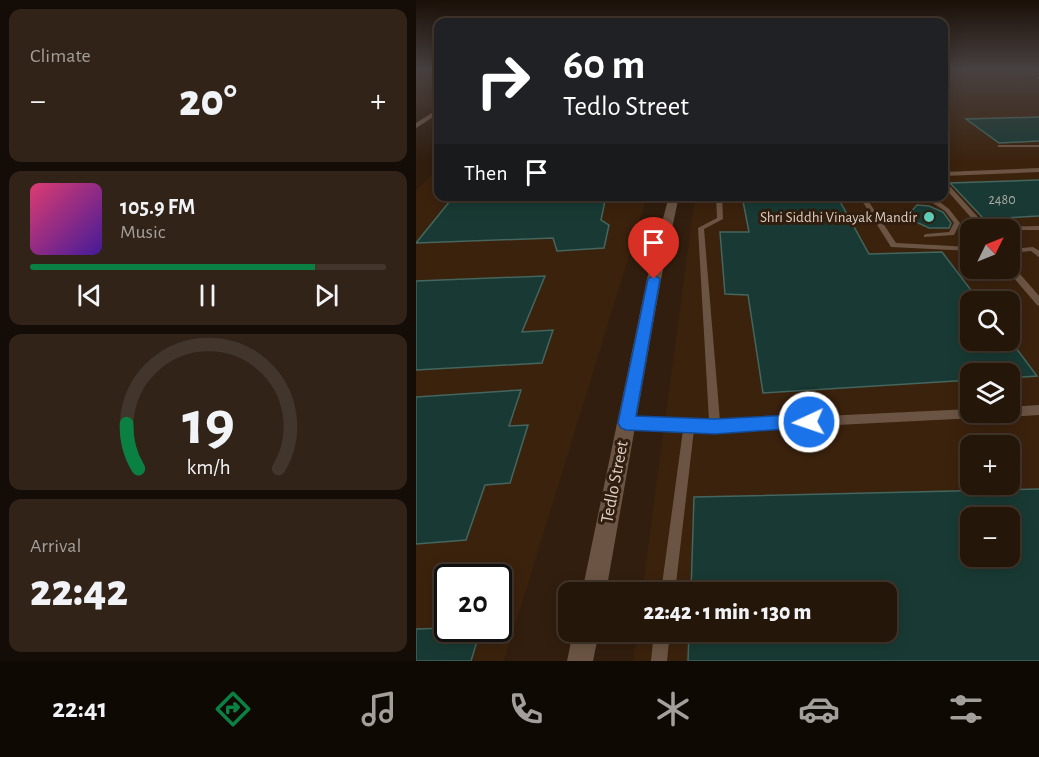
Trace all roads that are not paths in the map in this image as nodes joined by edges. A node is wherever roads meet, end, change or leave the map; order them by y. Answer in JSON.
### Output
{"nodes":[{"id":1,"x":434,"y":114,"type":"edge"},
{"id":2,"x":416,"y":126,"type":"edge"},
{"id":3,"x":1000,"y":146,"type":"dead end"},
{"id":4,"x":1040,"y":146,"type":"edge"},
{"id":5,"x":1040,"y":170,"type":"edge"},
{"id":6,"x":948,"y":174,"type":"edge"},
{"id":7,"x":948,"y":187,"type":"edge"},
{"id":8,"x":673,"y":201,"type":"edge"},
{"id":9,"x":719,"y":201,"type":"edge"},
{"id":10,"x":865,"y":201,"type":"edge"},
{"id":11,"x":934,"y":201,"type":"edge"},
{"id":12,"x":1040,"y":228,"type":"edge"},
{"id":13,"x":926,"y":236,"type":"dead end"},
{"id":14,"x":960,"y":248,"type":"edge"},
{"id":15,"x":1036,"y":249,"type":"edge"},
{"id":16,"x":1020,"y":250,"type":"edge"},
{"id":17,"x":1040,"y":256,"type":"edge"},
{"id":18,"x":1019,"y":279,"type":"edge"},
{"id":19,"x":1040,"y":303,"type":"edge"},
{"id":20,"x":1040,"y":410,"type":"edge"},
{"id":21,"x":1020,"y":411,"type":"edge"},
{"id":22,"x":960,"y":414,"type":"edge"},
{"id":23,"x":626,"y":423,"type":"junction"},
{"id":24,"x":689,"y":425,"type":"junction"},
{"id":25,"x":715,"y":426,"type":"junction"},
{"id":26,"x":596,"y":582,"type":"edge"},
{"id":27,"x":669,"y":582,"type":"edge"},
{"id":28,"x":584,"y":642,"type":"edge"},
{"id":29,"x":661,"y":642,"type":"edge"},
{"id":30,"x":580,"y":661,"type":"edge"},
{"id":31,"x":659,"y":661,"type":"edge"}],
"edges":[{"from":1,"to":2,"type":"street"},
{"from":3,"to":4,"type":"lane"},
{"from":5,"to":6,"type":"lane"},
{"from":7,"to":12,"type":"lane"},
{"from":8,"to":23,"type":"street","name":"Tedlo Street"},
{"from":9,"to":25,"type":"lane"},
{"from":10,"to":14,"type":"lane"},
{"from":11,"to":13,"type":"lane"},
{"from":15,"to":16,"type":"lane"},
{"from":15,"to":17,"type":"lane"},
{"from":18,"to":19,"type":"lane"},
{"from":20,"to":21,"type":"lane"},
{"from":22,"to":25,"type":"lane"},
{"from":23,"to":24,"type":"lane"},
{"from":23,"to":26,"type":"street","name":"Tedlo Street"},
{"from":24,"to":25,"type":"lane"},
{"from":24,"to":27,"type":"lane"},
{"from":28,"to":30,"type":"street"},
{"from":29,"to":31,"type":"lane"}]}
